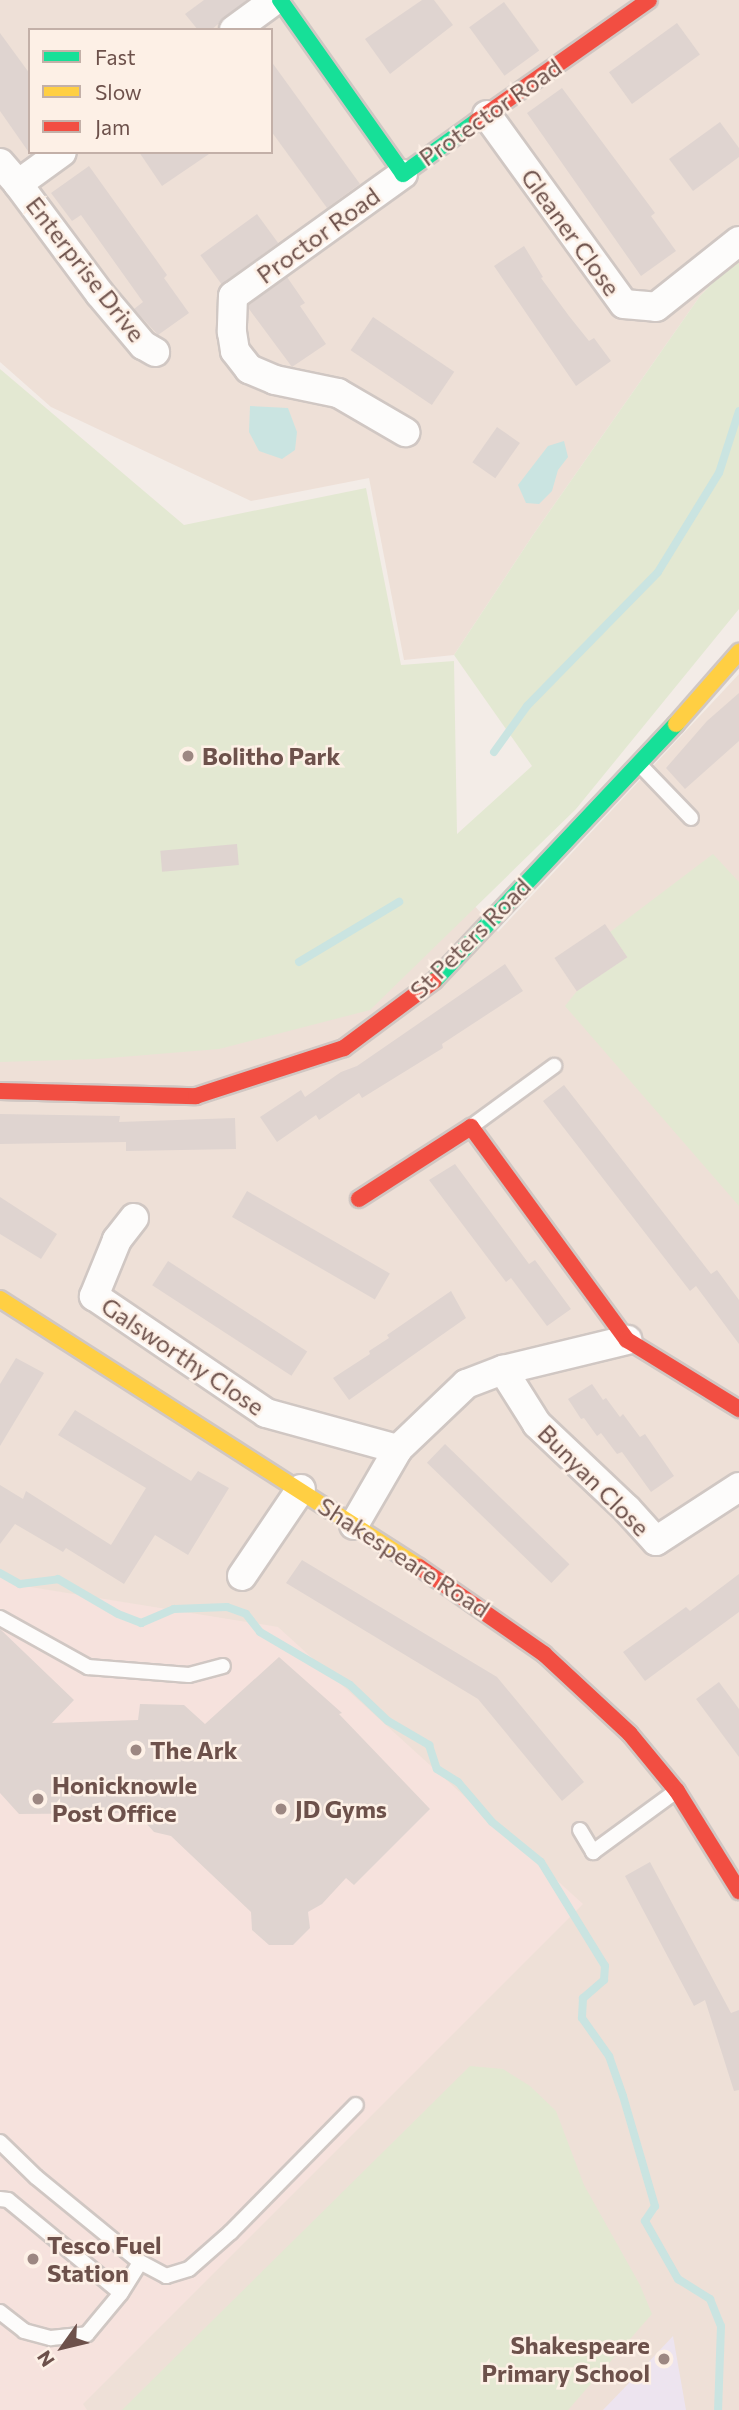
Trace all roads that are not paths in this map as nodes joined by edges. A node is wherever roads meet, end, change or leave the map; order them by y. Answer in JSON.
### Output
{"nodes":[{"id":1,"x":277,"y":0,"type":"edge"},
{"id":2,"x":649,"y":0,"type":"edge"},
{"id":3,"x":237,"y":28,"type":"edge"},
{"id":4,"x":487,"y":115,"type":"junction"},
{"id":5,"x":57,"y":154,"type":"edge"},
{"id":6,"x":9,"y":173,"type":"edge"},
{"id":7,"x":403,"y":174,"type":"junction"},
{"id":8,"x":739,"y":241,"type":"edge"},
{"id":9,"x":155,"y":352,"type":"dead end"},
{"id":10,"x":405,"y":432,"type":"dead end"},
{"id":11,"x":739,"y":652,"type":"edge"},
{"id":12,"x":639,"y":765,"type":"junction"},
{"id":13,"x":691,"y":818,"type":"dead end"},
{"id":14,"x":554,"y":1066,"type":"dead end"},
{"id":15,"x":0,"y":1091,"type":"edge"},
{"id":16,"x":471,"y":1127,"type":"junction"},
{"id":17,"x":359,"y":1199,"type":"dead end"},
{"id":18,"x":134,"y":1218,"type":"dead end"},
{"id":19,"x":4,"y":1311,"type":"edge"},
{"id":20,"x":627,"y":1340,"type":"junction"},
{"id":21,"x":503,"y":1370,"type":"junction"},
{"id":22,"x":739,"y":1409,"type":"edge"},
{"id":23,"x":398,"y":1450,"type":"junction"},
{"id":24,"x":739,"y":1487,"type":"edge"},
{"id":25,"x":301,"y":1489,"type":"junction"},
{"id":26,"x":354,"y":1525,"type":"junction"},
{"id":27,"x":242,"y":1576,"type":"dead end"},
{"id":28,"x":0,"y":1618,"type":"edge"},
{"id":29,"x":223,"y":1666,"type":"dead end"},
{"id":30,"x":677,"y":1791,"type":"junction"},
{"id":31,"x":580,"y":1829,"type":"dead end"},
{"id":32,"x":739,"y":1891,"type":"edge"},
{"id":33,"x":356,"y":2105,"type":"dead end"},
{"id":34,"x":0,"y":2142,"type":"edge"},
{"id":35,"x":3,"y":2198,"type":"edge"},
{"id":36,"x":140,"y":2262,"type":"junction"},
{"id":37,"x":121,"y":2293,"type":"junction"},
{"id":38,"x":0,"y":2312,"type":"edge"}],
"edges":[{"from":1,"to":3,"type":"street"},
{"from":1,"to":7,"type":"street","name":"Protector Road"},
{"from":2,"to":4,"type":"street","name":"Protector Road"},
{"from":4,"to":7,"type":"street","name":"Protector Road"},
{"from":4,"to":8,"type":"street","name":"Gleaner Close"},
{"from":5,"to":6,"type":"street","name":"Enterprise Drive"},
{"from":6,"to":9,"type":"street","name":"Enterprise Drive"},
{"from":7,"to":10,"type":"street","name":"Proctor Road"},
{"from":11,"to":12,"type":"street","name":"St Peters Road"},
{"from":12,"to":13,"type":"lane"},
{"from":12,"to":15,"type":"street","name":"St Peters Road"},
{"from":14,"to":16,"type":"lane"},
{"from":16,"to":17,"type":"street"},
{"from":16,"to":20,"type":"street"},
{"from":18,"to":23,"type":"street","name":"Galsworthy Close"},
{"from":19,"to":25,"type":"street","name":"Shakespeare Road"},
{"from":20,"to":21,"type":"street"},
{"from":20,"to":22,"type":"street"},
{"from":21,"to":23,"type":"street"},
{"from":21,"to":24,"type":"street","name":"Bunyan Close"},
{"from":23,"to":26,"type":"street"},
{"from":25,"to":26,"type":"street","name":"Shakespeare Road"},
{"from":25,"to":27,"type":"street"},
{"from":26,"to":30,"type":"street","name":"Shakespeare Road"},
{"from":28,"to":29,"type":"lane"},
{"from":30,"to":31,"type":"lane"},
{"from":30,"to":32,"type":"street","name":"Shakespeare Road"},
{"from":33,"to":36,"type":"lane"},
{"from":34,"to":36,"type":"lane"},
{"from":35,"to":37,"type":"lane"},
{"from":36,"to":37,"type":"lane"},
{"from":37,"to":38,"type":"lane"}]}
